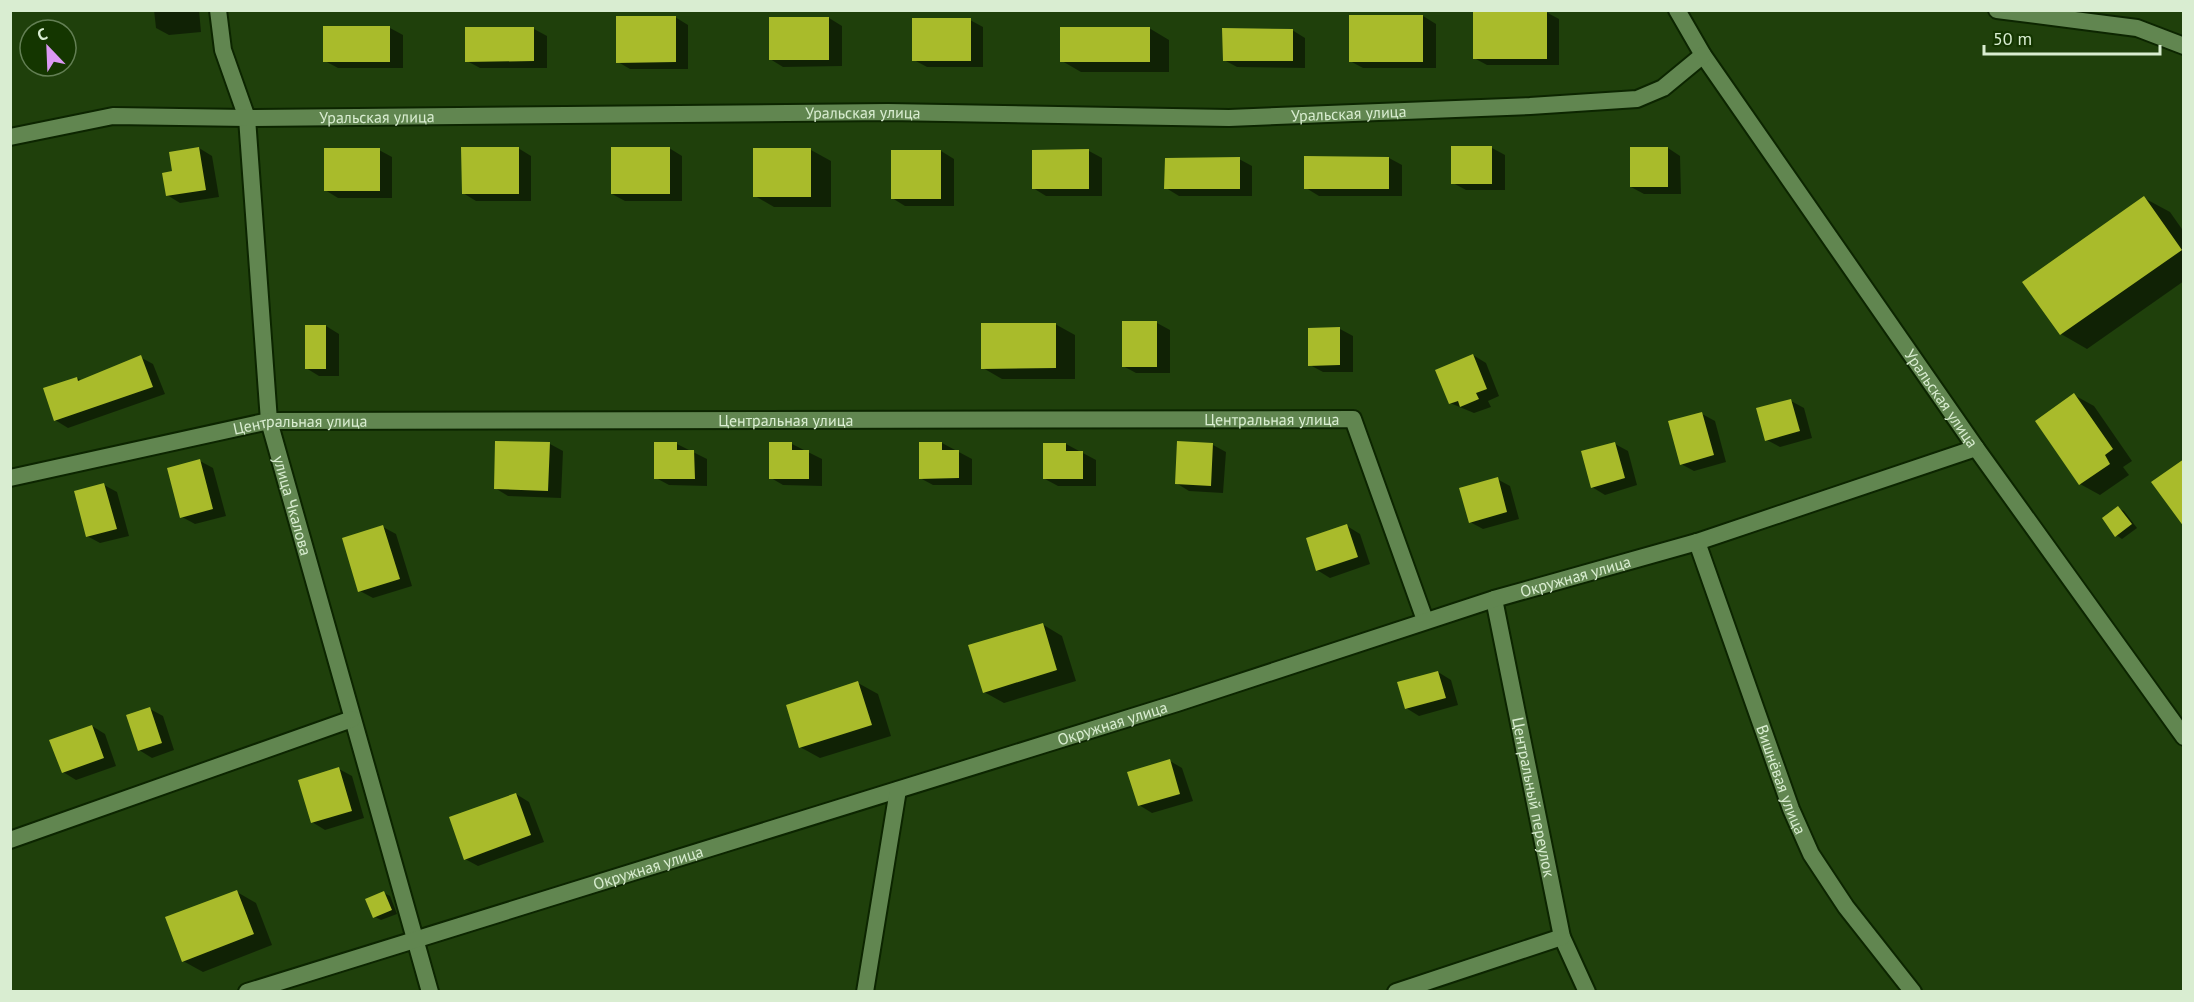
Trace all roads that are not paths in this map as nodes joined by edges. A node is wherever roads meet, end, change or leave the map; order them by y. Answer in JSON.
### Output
{"nodes":[{"id":1,"x":218,"y":10,"type":"edge"},
{"id":2,"x":1677,"y":10,"type":"edge"},
{"id":3,"x":1997,"y":10,"type":"edge"},
{"id":4,"x":2184,"y":46,"type":"edge"},
{"id":5,"x":1703,"y":55,"type":"junction"},
{"id":6,"x":247,"y":118,"type":"junction"},
{"id":7,"x":10,"y":137,"type":"edge"},
{"id":8,"x":269,"y":421,"type":"junction"},
{"id":9,"x":1977,"y":448,"type":"junction"},
{"id":10,"x":10,"y":478,"type":"edge"},
{"id":11,"x":1697,"y":542,"type":"junction"},
{"id":12,"x":1494,"y":599,"type":"junction"},
{"id":13,"x":1425,"y":620,"type":"junction"},
{"id":14,"x":352,"y":719,"type":"junction"},
{"id":15,"x":2184,"y":737,"type":"edge"},
{"id":16,"x":898,"y":790,"type":"junction"},
{"id":17,"x":10,"y":840,"type":"edge"},
{"id":18,"x":1562,"y":937,"type":"junction"},
{"id":19,"x":416,"y":939,"type":"junction"},
{"id":20,"x":247,"y":992,"type":"edge"},
{"id":21,"x":430,"y":992,"type":"edge"},
{"id":22,"x":865,"y":992,"type":"edge"},
{"id":23,"x":1396,"y":992,"type":"edge"},
{"id":24,"x":1587,"y":992,"type":"edge"},
{"id":25,"x":1912,"y":992,"type":"edge"}],
"edges":[{"from":1,"to":6,"type":"street","name":"улица Чкалова"},
{"from":2,"to":5,"type":"street","name":"Уральская улица"},
{"from":3,"to":4,"type":"street"},
{"from":5,"to":6,"type":"street","name":"Уральская улица"},
{"from":5,"to":9,"type":"street","name":"Уральская улица"},
{"from":6,"to":7,"type":"street","name":"Уральская улица"},
{"from":6,"to":8,"type":"street","name":"улица Чкалова"},
{"from":8,"to":10,"type":"street","name":"Центральная улица"},
{"from":8,"to":13,"type":"street","name":"Центральная улица"},
{"from":8,"to":14,"type":"street","name":"улица Чкалова"},
{"from":9,"to":11,"type":"street","name":"Окружная улица"},
{"from":9,"to":15,"type":"street","name":"Уральская улица"},
{"from":11,"to":12,"type":"street","name":"Окружная улица"},
{"from":11,"to":25,"type":"street","name":"Вишнёвая улица"},
{"from":12,"to":13,"type":"street","name":"Окружная улица"},
{"from":12,"to":18,"type":"street","name":"Центральный переулок"},
{"from":13,"to":16,"type":"street","name":"Окружная улица"},
{"from":14,"to":17,"type":"street"},
{"from":14,"to":19,"type":"street","name":"улица Чкалова"},
{"from":16,"to":19,"type":"street","name":"Окружная улица"},
{"from":16,"to":22,"type":"street"},
{"from":18,"to":23,"type":"street"},
{"from":18,"to":24,"type":"street","name":"Центральный переулок"},
{"from":19,"to":20,"type":"street","name":"Окружная улица"},
{"from":19,"to":21,"type":"street","name":"улица Чкалова"}]}
